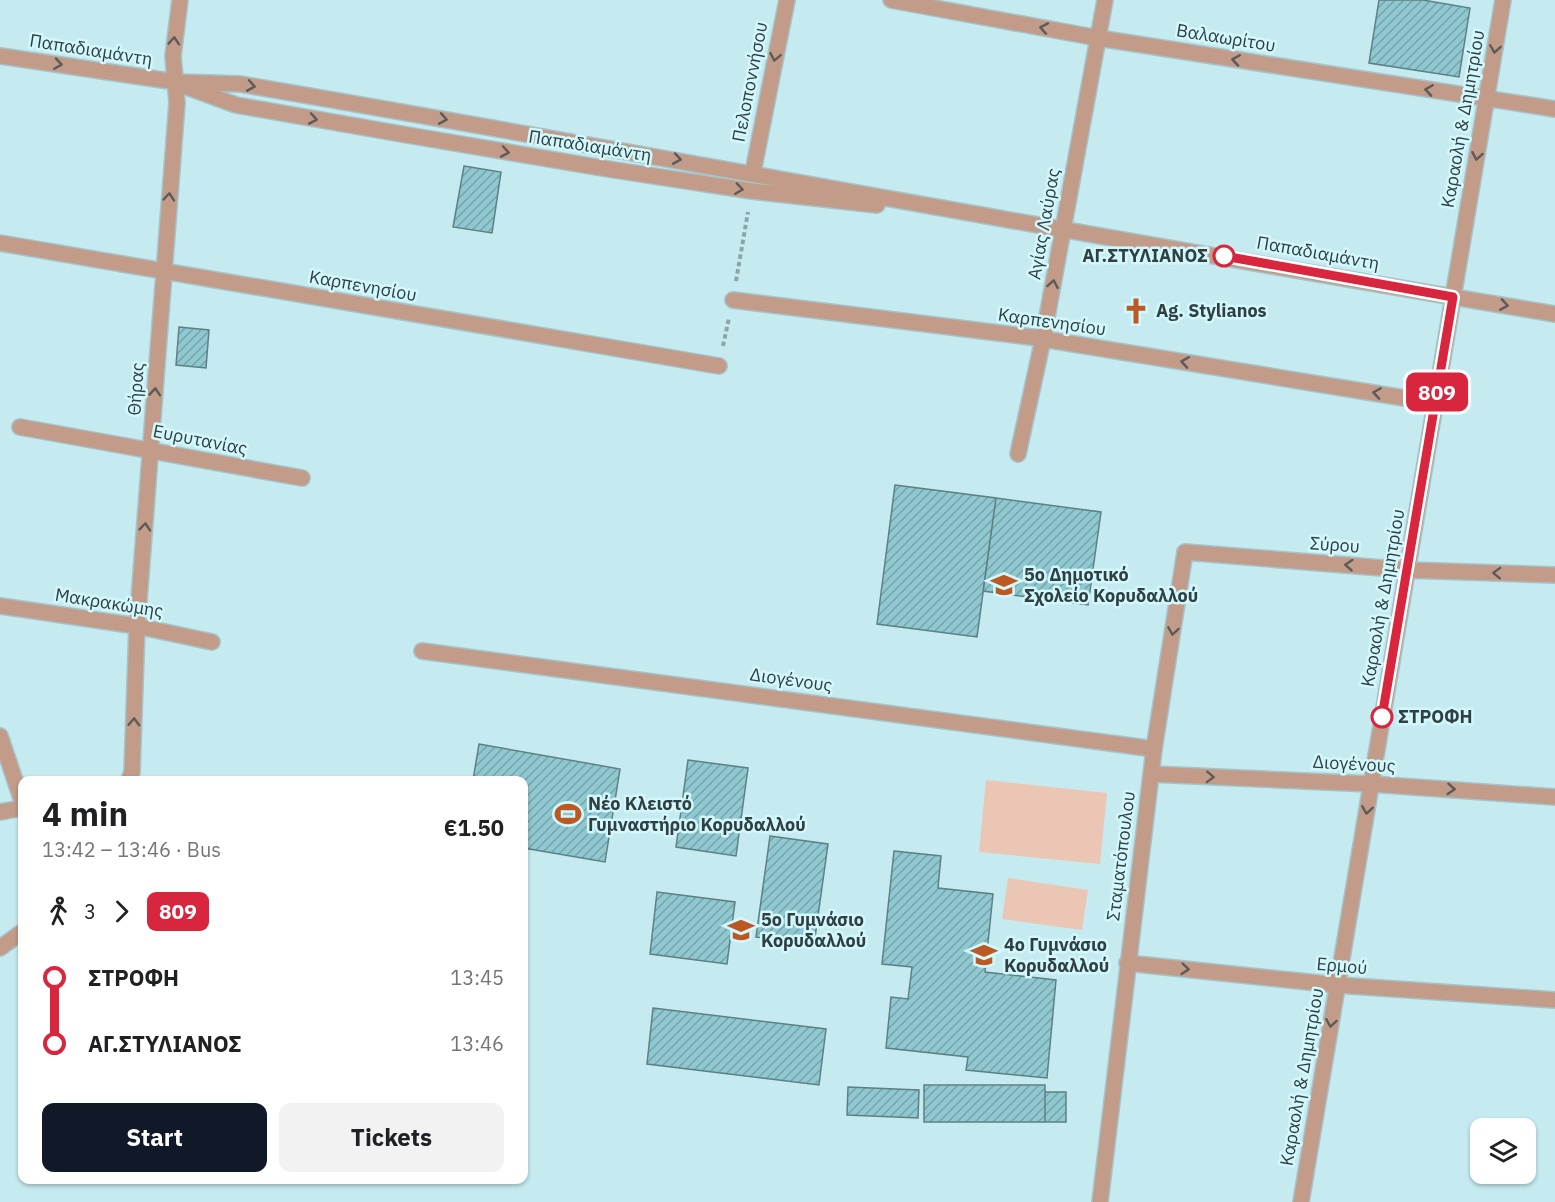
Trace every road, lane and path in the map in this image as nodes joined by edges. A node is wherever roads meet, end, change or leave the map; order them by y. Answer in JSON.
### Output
{"nodes":[{"id":1,"x":180,"y":0,"type":"edge"},
{"id":2,"x":786,"y":0,"type":"edge"},
{"id":3,"x":891,"y":0,"type":"edge"},
{"id":4,"x":1106,"y":0,"type":"edge"},
{"id":5,"x":1503,"y":0,"type":"edge"},
{"id":6,"x":1098,"y":38,"type":"junction"},
{"id":7,"x":0,"y":56,"type":"edge"},
{"id":8,"x":176,"y":82,"type":"junction"},
{"id":9,"x":1487,"y":99,"type":"junction"},
{"id":10,"x":1555,"y":109,"type":"edge"},
{"id":11,"x":753,"y":172,"type":"junction"},
{"id":12,"x":1004,"y":219,"type":"junction"},
{"id":13,"x":1063,"y":228,"type":"junction"},
{"id":14,"x":0,"y":243,"type":"edge"},
{"id":15,"x":162,"y":272,"type":"junction"},
{"id":16,"x":1453,"y":297,"type":"junction"},
{"id":17,"x":733,"y":300,"type":"dead end"},
{"id":18,"x":1555,"y":314,"type":"edge"},
{"id":19,"x":1043,"y":339,"type":"junction"},
{"id":20,"x":719,"y":366,"type":"dead end"},
{"id":21,"x":1435,"y":402,"type":"junction"},
{"id":22,"x":20,"y":427,"type":"dead end"},
{"id":23,"x":151,"y":450,"type":"junction"},
{"id":24,"x":1018,"y":454,"type":"dead end"},
{"id":25,"x":302,"y":478,"type":"dead end"},
{"id":26,"x":1185,"y":552,"type":"joint"},
{"id":27,"x":1407,"y":570,"type":"junction"},
{"id":28,"x":1555,"y":575,"type":"edge"},
{"id":29,"x":0,"y":606,"type":"edge"},
{"id":30,"x":137,"y":626,"type":"junction"},
{"id":31,"x":212,"y":642,"type":"dead end"},
{"id":32,"x":422,"y":651,"type":"dead end"},
{"id":33,"x":0,"y":736,"type":"edge"},
{"id":34,"x":1154,"y":748,"type":"junction"},
{"id":35,"x":1151,"y":774,"type":"junction"},
{"id":36,"x":130,"y":776,"type":"edge"},
{"id":37,"x":1371,"y":784,"type":"junction"},
{"id":38,"x":18,"y":789,"type":"edge"},
{"id":39,"x":1555,"y":797,"type":"edge"},
{"id":40,"x":18,"y":809,"type":"edge"},
{"id":41,"x":0,"y":813,"type":"edge"},
{"id":42,"x":18,"y":935,"type":"edge"},
{"id":43,"x":0,"y":948,"type":"edge"},
{"id":44,"x":1127,"y":963,"type":"junction"},
{"id":45,"x":1337,"y":985,"type":"junction"},
{"id":46,"x":1555,"y":1000,"type":"edge"},
{"id":47,"x":1100,"y":1202,"type":"edge"},
{"id":48,"x":1301,"y":1202,"type":"edge"}],
"edges":[{"from":8,"to":1,"type":"street","name":"Θήρας","one_way":true},
{"from":2,"to":11,"type":"street","name":"Πελοποννήσου","one_way":true},
{"from":6,"to":3,"type":"street","name":"Βαλαωρίτου","one_way":true},
{"from":4,"to":6,"type":"street","name":"Αγίας Λαύρας"},
{"from":5,"to":9,"type":"street","name":"Καραολή & Δημητρίου","one_way":true},
{"from":9,"to":6,"type":"street","name":"Βαλαωρίτου","one_way":true},
{"from":6,"to":13,"type":"street","name":"Αγίας Λαύρας"},
{"from":7,"to":8,"type":"street","name":"Παπαδιαμάντη","one_way":true},
{"from":8,"to":11,"type":"street","name":"Παπαδιαμάντη","one_way":true},
{"from":8,"to":12,"type":"street","name":"Παπαδιαμάντη","one_way":true},
{"from":15,"to":8,"type":"street","name":"Θήρας","one_way":true},
{"from":9,"to":10,"type":"street","name":"Βαλαωρίτου"},
{"from":9,"to":16,"type":"street","name":"Καραολή & Δημητρίου","one_way":true},
{"from":11,"to":12,"type":"street","name":"Παπαδιαμάντη"},
{"from":12,"to":13,"type":"street","name":"Παπαδιαμάντη"},
{"from":13,"to":16,"type":"street","name":"Παπαδιαμάντη"},
{"from":19,"to":13,"type":"street","name":"Αγίας Λαύρας","one_way":true},
{"from":14,"to":15,"type":"street","name":"Καρπενησίου"},
{"from":15,"to":20,"type":"street","name":"Καρπενησίου"},
{"from":23,"to":15,"type":"street","name":"Θήρας","one_way":true},
{"from":16,"to":18,"type":"street","name":"Παπαδιαμάντη","one_way":true},
{"from":16,"to":21,"type":"street","name":"Καραολή & Δημητρίου"},
{"from":17,"to":19,"type":"street","name":"Καρπενησίου"},
{"from":21,"to":19,"type":"street","name":"Καρπενησίου","one_way":true},
{"from":19,"to":24,"type":"street","name":"Αγίας Λαύρας"},
{"from":21,"to":27,"type":"street","name":"Καραολή & Δημητρίου"},
{"from":22,"to":23,"type":"street","name":"Ευρυτανίας"},
{"from":23,"to":25,"type":"street","name":"Ευρυτανίας"},
{"from":30,"to":23,"type":"street","name":"Θήρας","one_way":true},
{"from":27,"to":26,"type":"street","name":"Σύρου","one_way":true},
{"from":26,"to":34,"type":"street","name":"Σταματόπουλου","one_way":true},
{"from":28,"to":27,"type":"street","name":"Σύρου","one_way":true},
{"from":27,"to":37,"type":"street","name":"Καραολή & Δημητρίου"},
{"from":29,"to":30,"type":"street","name":"Μακρακώμης"},
{"from":30,"to":31,"type":"street","name":"Μακρακώμης"},
{"from":36,"to":30,"type":"street","name":"Θήρας","one_way":true},
{"from":32,"to":34,"type":"street","name":"Διογένους"},
{"from":33,"to":38,"type":"street"},
{"from":34,"to":35,"type":"street","name":"Σταματόπουλου"},
{"from":35,"to":37,"type":"street","name":"Διογένους","one_way":true},
{"from":35,"to":44,"type":"street","name":"Σταματόπουλου"},
{"from":37,"to":39,"type":"street","name":"Διογένους","one_way":true},
{"from":37,"to":45,"type":"street","name":"Καραολή & Δημητρίου","one_way":true},
{"from":40,"to":41,"type":"street"},
{"from":42,"to":43,"type":"street"},
{"from":44,"to":45,"type":"street","name":"Ερμού","one_way":true},
{"from":44,"to":47,"type":"street","name":"Σταματόπουλου"},
{"from":45,"to":46,"type":"street","name":"Ερμού"},
{"from":45,"to":48,"type":"street","name":"Καραολή & Δημητρίου","one_way":true}]}
